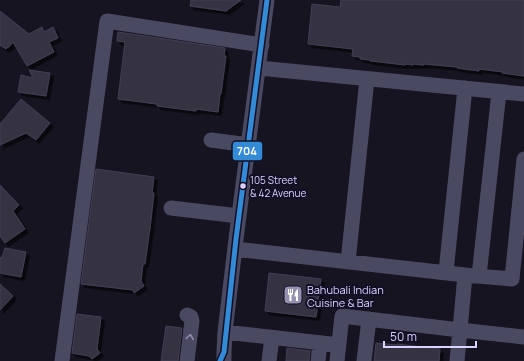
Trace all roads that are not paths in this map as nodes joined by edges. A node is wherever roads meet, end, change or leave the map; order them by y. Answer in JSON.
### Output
{"nodes":[{"id":1,"x":267,"y":0,"type":"edge"},
{"id":2,"x":262,"y":45,"type":"junction"},
{"id":3,"x":259,"y":68,"type":"junction"},
{"id":4,"x":367,"y":79,"type":"junction"},
{"id":5,"x":465,"y":88,"type":"junction"},
{"id":6,"x":499,"y":92,"type":"junction"},
{"id":7,"x":524,"y":94,"type":"edge"},
{"id":8,"x":211,"y":140,"type":"dead end"},
{"id":9,"x":248,"y":145,"type":"junction"},
{"id":10,"x":524,"y":159,"type":"edge"},
{"id":11,"x":171,"y":208,"type":"dead end"},
{"id":12,"x":239,"y":216,"type":"junction"},
{"id":13,"x":235,"y":249,"type":"junction"},
{"id":14,"x":348,"y":262,"type":"junction"},
{"id":15,"x":446,"y":272,"type":"junction"},
{"id":16,"x":472,"y":275,"type":"junction"},
{"id":17,"x":187,"y":314,"type":"dead end"},
{"id":18,"x":369,"y":319,"type":"junction"},
{"id":19,"x":460,"y":330,"type":"junction"},
{"id":20,"x":225,"y":332,"type":"junction"},
{"id":21,"x":524,"y":336,"type":"edge"},
{"id":22,"x":272,"y":338,"type":"junction"},
{"id":23,"x":320,"y":343,"type":"junction"},
{"id":24,"x":339,"y":345,"type":"junction"},
{"id":25,"x":223,"y":358,"type":"edge"},
{"id":26,"x":62,"y":361,"type":"edge"},
{"id":27,"x":187,"y":361,"type":"edge"},
{"id":28,"x":269,"y":361,"type":"edge"},
{"id":29,"x":318,"y":361,"type":"edge"},
{"id":30,"x":337,"y":361,"type":"edge"},
{"id":31,"x":364,"y":361,"type":"edge"},
{"id":32,"x":457,"y":361,"type":"edge"}],
"edges":[{"from":1,"to":2,"type":"street"},
{"from":2,"to":3,"type":"street"},
{"from":2,"to":26,"type":"street"},
{"from":3,"to":4,"type":"street"},
{"from":3,"to":9,"type":"street"},
{"from":4,"to":5,"type":"street"},
{"from":4,"to":14,"type":"street"},
{"from":5,"to":6,"type":"street"},
{"from":5,"to":15,"type":"street"},
{"from":6,"to":7,"type":"street"},
{"from":6,"to":16,"type":"street"},
{"from":8,"to":9,"type":"street"},
{"from":9,"to":12,"type":"street"},
{"from":10,"to":16,"type":"street"},
{"from":11,"to":12,"type":"street"},
{"from":12,"to":13,"type":"street"},
{"from":13,"to":14,"type":"street"},
{"from":13,"to":20,"type":"street"},
{"from":14,"to":15,"type":"street"},
{"from":15,"to":16,"type":"street"},
{"from":16,"to":19,"type":"street"},
{"from":27,"to":17,"type":"street","one_way":true},
{"from":18,"to":19,"type":"street"},
{"from":18,"to":24,"type":"street"},
{"from":18,"to":31,"type":"street"},
{"from":19,"to":21,"type":"street"},
{"from":19,"to":32,"type":"street"},
{"from":20,"to":22,"type":"street"},
{"from":20,"to":25,"type":"street"},
{"from":22,"to":23,"type":"street"},
{"from":22,"to":28,"type":"street"},
{"from":23,"to":24,"type":"street"},
{"from":23,"to":29,"type":"street"},
{"from":24,"to":30,"type":"street"}]}
